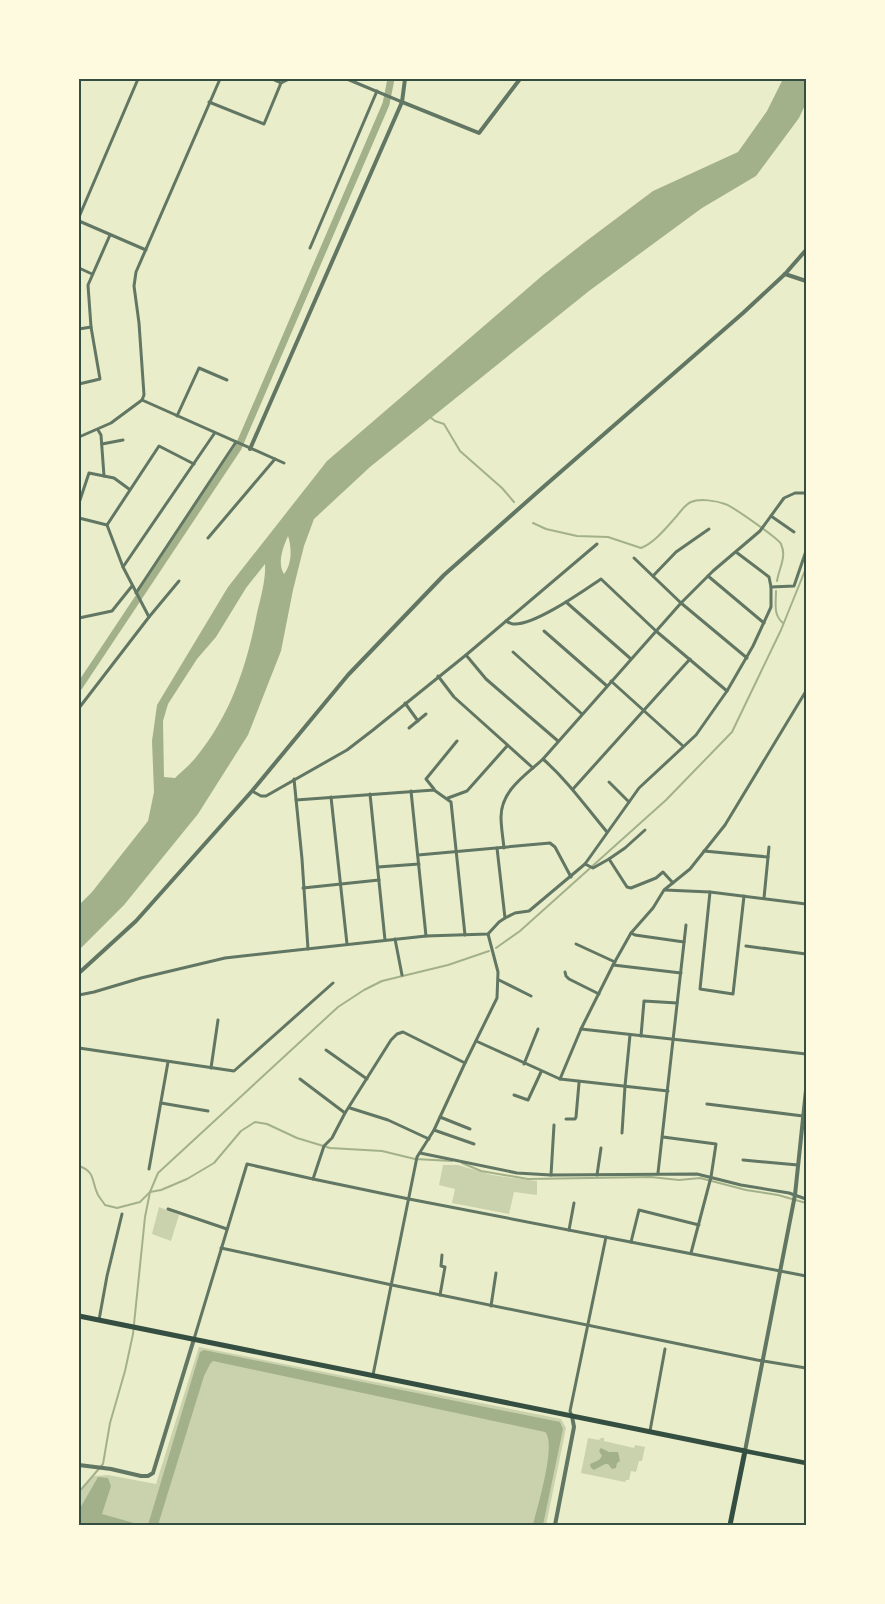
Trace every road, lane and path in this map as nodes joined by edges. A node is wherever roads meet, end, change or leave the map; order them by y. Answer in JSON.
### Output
{"nodes":[{"id":1,"x":138,"y":79,"type":"edge"},
{"id":2,"x":220,"y":79,"type":"edge"},
{"id":3,"x":272,"y":79,"type":"edge"},
{"id":4,"x":289,"y":79,"type":"edge"},
{"id":5,"x":347,"y":79,"type":"edge"},
{"id":6,"x":405,"y":79,"type":"edge"},
{"id":7,"x":520,"y":79,"type":"edge"},
{"id":8,"x":281,"y":83,"type":"junction"},
{"id":9,"x":377,"y":91,"type":"junction"},
{"id":10,"x":209,"y":102,"type":"junction"},
{"id":11,"x":402,"y":102,"type":"junction"},
{"id":12,"x":79,"y":217,"type":"edge"},
{"id":13,"x":79,"y":221,"type":"edge"},
{"id":14,"x":110,"y":235,"type":"junction"},
{"id":15,"x":310,"y":248,"type":"dead end"},
{"id":16,"x":146,"y":250,"type":"junction"},
{"id":17,"x":806,"y":250,"type":"edge"},
{"id":18,"x":79,"y":268,"type":"edge"},
{"id":19,"x":92,"y":274,"type":"junction"},
{"id":20,"x":786,"y":274,"type":"junction"},
{"id":21,"x":806,"y":281,"type":"edge"},
{"id":22,"x":91,"y":327,"type":"junction"},
{"id":23,"x":79,"y":329,"type":"edge"},
{"id":24,"x":227,"y":380,"type":"dead end"},
{"id":25,"x":79,"y":384,"type":"edge"},
{"id":26,"x":142,"y":400,"type":"junction"},
{"id":27,"x":177,"y":416,"type":"junction"},
{"id":28,"x":98,"y":430,"type":"junction"},
{"id":29,"x":214,"y":434,"type":"junction"},
{"id":30,"x":79,"y":437,"type":"edge"},
{"id":31,"x":122,"y":440,"type":"dead end"},
{"id":32,"x":237,"y":443,"type":"junction"},
{"id":33,"x":102,"y":444,"type":"junction"},
{"id":34,"x":250,"y":448,"type":"junction"},
{"id":35,"x":274,"y":459,"type":"junction"},
{"id":36,"x":194,"y":464,"type":"junction"},
{"id":37,"x":284,"y":464,"type":"dead end"},
{"id":38,"x":104,"y":476,"type":"junction"},
{"id":39,"x":129,"y":489,"type":"junction"},
{"id":40,"x":806,"y":493,"type":"edge"},
{"id":41,"x":79,"y":503,"type":"edge"},
{"id":42,"x":771,"y":516,"type":"junction"},
{"id":43,"x":79,"y":518,"type":"edge"},
{"id":44,"x":107,"y":524,"type":"junction"},
{"id":45,"x":709,"y":529,"type":"dead end"},
{"id":46,"x":794,"y":532,"type":"dead end"},
{"id":47,"x":208,"y":538,"type":"dead end"},
{"id":48,"x":597,"y":544,"type":"dead end"},
{"id":49,"x":736,"y":552,"type":"junction"},
{"id":50,"x":806,"y":552,"type":"edge"},
{"id":51,"x":634,"y":558,"type":"dead end"},
{"id":52,"x":123,"y":567,"type":"junction"},
{"id":53,"x":654,"y":576,"type":"junction"},
{"id":54,"x":708,"y":576,"type":"junction"},
{"id":55,"x":179,"y":581,"type":"dead end"},
{"id":56,"x":132,"y":586,"type":"junction"},
{"id":57,"x":771,"y":587,"type":"junction"},
{"id":58,"x":136,"y":594,"type":"junction"},
{"id":59,"x":566,"y":602,"type":"junction"},
{"id":60,"x":681,"y":603,"type":"junction"},
{"id":61,"x":149,"y":617,"type":"junction"},
{"id":62,"x":79,"y":618,"type":"edge"},
{"id":63,"x":506,"y":621,"type":"junction"},
{"id":64,"x":764,"y":623,"type":"junction"},
{"id":65,"x":544,"y":631,"type":"dead end"},
{"id":66,"x":656,"y":631,"type":"junction"},
{"id":67,"x":514,"y":652,"type":"dead end"},
{"id":68,"x":466,"y":655,"type":"junction"},
{"id":69,"x":747,"y":658,"type":"junction"},
{"id":70,"x":630,"y":659,"type":"junction"},
{"id":71,"x":690,"y":659,"type":"junction"},
{"id":72,"x":438,"y":676,"type":"junction"},
{"id":73,"x":611,"y":681,"type":"junction"},
{"id":74,"x":607,"y":686,"type":"junction"},
{"id":75,"x":727,"y":691,"type":"junction"},
{"id":76,"x":806,"y":691,"type":"edge"},
{"id":77,"x":405,"y":703,"type":"junction"},
{"id":78,"x":79,"y":708,"type":"edge"},
{"id":79,"x":643,"y":710,"type":"junction"},
{"id":80,"x":426,"y":714,"type":"dead end"},
{"id":81,"x":582,"y":714,"type":"junction"},
{"id":82,"x":418,"y":721,"type":"junction"},
{"id":83,"x":409,"y":728,"type":"dead end"},
{"id":84,"x":456,"y":741,"type":"dead end"},
{"id":85,"x":558,"y":741,"type":"junction"},
{"id":86,"x":507,"y":746,"type":"junction"},
{"id":87,"x":683,"y":746,"type":"junction"},
{"id":88,"x":543,"y":759,"type":"junction"},
{"id":89,"x":533,"y":768,"type":"junction"},
{"id":90,"x":294,"y":779,"type":"junction"},
{"id":91,"x":609,"y":782,"type":"dead end"},
{"id":92,"x":574,"y":789,"type":"junction"},
{"id":93,"x":434,"y":790,"type":"junction"},
{"id":94,"x":252,"y":791,"type":"junction"},
{"id":95,"x":412,"y":791,"type":"junction"},
{"id":96,"x":370,"y":794,"type":"junction"},
{"id":97,"x":332,"y":797,"type":"junction"},
{"id":98,"x":448,"y":798,"type":"junction"},
{"id":99,"x":296,"y":800,"type":"junction"},
{"id":100,"x":630,"y":802,"type":"junction"},
{"id":101,"x":645,"y":830,"type":"dead end"},
{"id":102,"x":607,"y":832,"type":"junction"},
{"id":103,"x":769,"y":847,"type":"dead end"},
{"id":104,"x":497,"y":848,"type":"junction"},
{"id":105,"x":504,"y":848,"type":"junction"},
{"id":106,"x":704,"y":851,"type":"junction"},
{"id":107,"x":456,"y":852,"type":"junction"},
{"id":108,"x":418,"y":856,"type":"junction"},
{"id":109,"x":768,"y":857,"type":"junction"},
{"id":110,"x":608,"y":859,"type":"junction"},
{"id":111,"x":419,"y":864,"type":"junction"},
{"id":112,"x":586,"y":865,"type":"junction"},
{"id":113,"x":378,"y":867,"type":"junction"},
{"id":114,"x":570,"y":877,"type":"junction"},
{"id":115,"x":379,"y":880,"type":"junction"},
{"id":116,"x":673,"y":883,"type":"junction"},
{"id":117,"x":340,"y":884,"type":"junction"},
{"id":118,"x":303,"y":888,"type":"junction"},
{"id":119,"x":664,"y":890,"type":"junction"},
{"id":120,"x":710,"y":892,"type":"junction"},
{"id":121,"x":744,"y":896,"type":"junction"},
{"id":122,"x":764,"y":898,"type":"junction"},
{"id":123,"x":806,"y":904,"type":"edge"},
{"id":124,"x":505,"y":918,"type":"junction"},
{"id":125,"x":686,"y":925,"type":"dead end"},
{"id":126,"x":631,"y":933,"type":"junction"},
{"id":127,"x":488,"y":934,"type":"junction"},
{"id":128,"x":465,"y":935,"type":"junction"},
{"id":129,"x":426,"y":936,"type":"junction"},
{"id":130,"x":394,"y":939,"type":"junction"},
{"id":131,"x":385,"y":940,"type":"junction"},
{"id":132,"x":684,"y":942,"type":"junction"},
{"id":133,"x":347,"y":944,"type":"junction"},
{"id":134,"x":576,"y":944,"type":"dead end"},
{"id":135,"x":746,"y":946,"type":"dead end"},
{"id":136,"x":308,"y":949,"type":"junction"},
{"id":137,"x":806,"y":954,"type":"edge"},
{"id":138,"x":614,"y":963,"type":"junction"},
{"id":139,"x":565,"y":972,"type":"dead end"},
{"id":140,"x":79,"y":973,"type":"edge"},
{"id":141,"x":681,"y":973,"type":"junction"},
{"id":142,"x":402,"y":975,"type":"dead end"},
{"id":143,"x":499,"y":980,"type":"junction"},
{"id":144,"x":333,"y":983,"type":"dead end"},
{"id":145,"x":599,"y":994,"type":"junction"},
{"id":146,"x":79,"y":995,"type":"edge"},
{"id":147,"x":531,"y":996,"type":"dead end"},
{"id":148,"x":677,"y":1003,"type":"junction"},
{"id":149,"x":218,"y":1020,"type":"dead end"},
{"id":150,"x":538,"y":1029,"type":"dead end"},
{"id":151,"x":581,"y":1029,"type":"junction"},
{"id":152,"x":630,"y":1035,"type":"junction"},
{"id":153,"x":640,"y":1036,"type":"junction"},
{"id":154,"x":673,"y":1040,"type":"junction"},
{"id":155,"x":476,"y":1041,"type":"junction"},
{"id":156,"x":79,"y":1048,"type":"edge"},
{"id":157,"x":326,"y":1050,"type":"dead end"},
{"id":158,"x":806,"y":1054,"type":"edge"},
{"id":159,"x":168,"y":1062,"type":"junction"},
{"id":160,"x":465,"y":1063,"type":"junction"},
{"id":161,"x":524,"y":1064,"type":"junction"},
{"id":162,"x":211,"y":1068,"type":"junction"},
{"id":163,"x":541,"y":1072,"type":"junction"},
{"id":164,"x":300,"y":1079,"type":"dead end"},
{"id":165,"x":367,"y":1079,"type":"junction"},
{"id":166,"x":560,"y":1079,"type":"junction"},
{"id":167,"x":579,"y":1082,"type":"junction"},
{"id":168,"x":625,"y":1086,"type":"junction"},
{"id":169,"x":806,"y":1090,"type":"edge"},
{"id":170,"x":668,"y":1091,"type":"junction"},
{"id":171,"x":514,"y":1095,"type":"dead end"},
{"id":172,"x":161,"y":1103,"type":"junction"},
{"id":173,"x":707,"y":1104,"type":"dead end"},
{"id":174,"x":350,"y":1108,"type":"junction"},
{"id":175,"x":208,"y":1111,"type":"dead end"},
{"id":176,"x":345,"y":1112,"type":"junction"},
{"id":177,"x":803,"y":1116,"type":"junction"},
{"id":178,"x":440,"y":1117,"type":"junction"},
{"id":179,"x":566,"y":1118,"type":"dead end"},
{"id":180,"x":554,"y":1125,"type":"dead end"},
{"id":181,"x":470,"y":1129,"type":"dead end"},
{"id":182,"x":434,"y":1130,"type":"junction"},
{"id":183,"x":622,"y":1134,"type":"dead end"},
{"id":184,"x":662,"y":1137,"type":"junction"},
{"id":185,"x":429,"y":1138,"type":"junction"},
{"id":186,"x":801,"y":1142,"type":"junction"},
{"id":187,"x":806,"y":1142,"type":"edge"},
{"id":188,"x":474,"y":1144,"type":"dead end"},
{"id":189,"x":601,"y":1148,"type":"dead end"},
{"id":190,"x":420,"y":1153,"type":"junction"},
{"id":191,"x":743,"y":1160,"type":"dead end"},
{"id":192,"x":798,"y":1165,"type":"junction"},
{"id":193,"x":149,"y":1169,"type":"dead end"},
{"id":194,"x":658,"y":1173,"type":"junction"},
{"id":195,"x":551,"y":1175,"type":"junction"},
{"id":196,"x":597,"y":1175,"type":"junction"},
{"id":197,"x":712,"y":1177,"type":"junction"},
{"id":198,"x":313,"y":1179,"type":"junction"},
{"id":199,"x":795,"y":1197,"type":"junction"},
{"id":200,"x":409,"y":1199,"type":"junction"},
{"id":201,"x":806,"y":1199,"type":"edge"},
{"id":202,"x":574,"y":1203,"type":"dead end"},
{"id":203,"x":168,"y":1209,"type":"dead end"},
{"id":204,"x":122,"y":1214,"type":"dead end"},
{"id":205,"x":699,"y":1225,"type":"junction"},
{"id":206,"x":227,"y":1229,"type":"junction"},
{"id":207,"x":569,"y":1230,"type":"junction"},
{"id":208,"x":606,"y":1236,"type":"junction"},
{"id":209,"x":631,"y":1242,"type":"junction"},
{"id":210,"x":221,"y":1248,"type":"junction"},
{"id":211,"x":691,"y":1253,"type":"junction"},
{"id":212,"x":442,"y":1255,"type":"dead end"},
{"id":213,"x":781,"y":1271,"type":"junction"},
{"id":214,"x":496,"y":1272,"type":"dead end"},
{"id":215,"x":806,"y":1276,"type":"edge"},
{"id":216,"x":392,"y":1285,"type":"junction"},
{"id":217,"x":440,"y":1295,"type":"junction"},
{"id":218,"x":491,"y":1306,"type":"junction"},
{"id":219,"x":79,"y":1316,"type":"edge"},
{"id":220,"x":99,"y":1320,"type":"junction"},
{"id":221,"x":587,"y":1325,"type":"junction"},
{"id":222,"x":194,"y":1339,"type":"junction"},
{"id":223,"x":665,"y":1349,"type":"dead end"},
{"id":224,"x":763,"y":1360,"type":"junction"},
{"id":225,"x":806,"y":1368,"type":"edge"},
{"id":226,"x":373,"y":1375,"type":"junction"},
{"id":227,"x":572,"y":1416,"type":"junction"},
{"id":228,"x":650,"y":1432,"type":"junction"},
{"id":229,"x":745,"y":1451,"type":"junction"},
{"id":230,"x":806,"y":1463,"type":"edge"},
{"id":231,"x":79,"y":1465,"type":"edge"},
{"id":232,"x":555,"y":1525,"type":"edge"},
{"id":233,"x":730,"y":1525,"type":"edge"}],
"edges":[{"from":1,"to":12,"type":"street"},
{"from":2,"to":10,"type":"street"},
{"from":3,"to":8,"type":"street"},
{"from":4,"to":8,"type":"street"},
{"from":5,"to":9,"type":"street"},
{"from":6,"to":11,"type":"street"},
{"from":7,"to":11,"type":"street"},
{"from":8,"to":10,"type":"street"},
{"from":9,"to":11,"type":"street"},
{"from":9,"to":15,"type":"street"},
{"from":10,"to":16,"type":"street"},
{"from":11,"to":34,"type":"street"},
{"from":13,"to":14,"type":"street"},
{"from":14,"to":16,"type":"street"},
{"from":14,"to":19,"type":"street"},
{"from":16,"to":26,"type":"street"},
{"from":17,"to":20,"type":"street"},
{"from":18,"to":19,"type":"street"},
{"from":19,"to":22,"type":"street"},
{"from":20,"to":21,"type":"street"},
{"from":20,"to":94,"type":"street"},
{"from":22,"to":23,"type":"street"},
{"from":22,"to":25,"type":"street"},
{"from":24,"to":27,"type":"street"},
{"from":26,"to":27,"type":"street"},
{"from":26,"to":28,"type":"street"},
{"from":27,"to":29,"type":"street"},
{"from":28,"to":30,"type":"street"},
{"from":28,"to":33,"type":"street"},
{"from":29,"to":32,"type":"street"},
{"from":29,"to":36,"type":"street"},
{"from":31,"to":33,"type":"street"},
{"from":32,"to":34,"type":"street"},
{"from":32,"to":58,"type":"street"},
{"from":33,"to":38,"type":"street"},
{"from":34,"to":35,"type":"street"},
{"from":35,"to":37,"type":"street"},
{"from":35,"to":47,"type":"street"},
{"from":36,"to":39,"type":"street"},
{"from":36,"to":52,"type":"street"},
{"from":38,"to":39,"type":"street"},
{"from":38,"to":41,"type":"street"},
{"from":39,"to":44,"type":"street"},
{"from":40,"to":42,"type":"street"},
{"from":42,"to":46,"type":"street"},
{"from":42,"to":49,"type":"street"},
{"from":43,"to":44,"type":"street"},
{"from":44,"to":52,"type":"street"},
{"from":45,"to":53,"type":"street"},
{"from":48,"to":63,"type":"street"},
{"from":49,"to":54,"type":"street"},
{"from":49,"to":57,"type":"street"},
{"from":50,"to":57,"type":"street"},
{"from":51,"to":53,"type":"street"},
{"from":52,"to":56,"type":"street"},
{"from":53,"to":60,"type":"street"},
{"from":54,"to":60,"type":"street"},
{"from":54,"to":64,"type":"street"},
{"from":55,"to":61,"type":"street"},
{"from":56,"to":58,"type":"street"},
{"from":56,"to":62,"type":"street"},
{"from":57,"to":64,"type":"street"},
{"from":58,"to":61,"type":"street"},
{"from":59,"to":63,"type":"street"},
{"from":59,"to":66,"type":"street"},
{"from":59,"to":70,"type":"street"},
{"from":60,"to":66,"type":"street"},
{"from":60,"to":69,"type":"street"},
{"from":61,"to":78,"type":"street"},
{"from":63,"to":68,"type":"street"},
{"from":64,"to":69,"type":"street"},
{"from":65,"to":74,"type":"street"},
{"from":66,"to":70,"type":"street"},
{"from":66,"to":71,"type":"street"},
{"from":67,"to":81,"type":"street"},
{"from":68,"to":72,"type":"street"},
{"from":68,"to":85,"type":"street"},
{"from":69,"to":75,"type":"street"},
{"from":70,"to":73,"type":"street"},
{"from":71,"to":75,"type":"street"},
{"from":71,"to":79,"type":"street"},
{"from":72,"to":77,"type":"street"},
{"from":72,"to":86,"type":"street"},
{"from":73,"to":74,"type":"street"},
{"from":73,"to":79,"type":"street"},
{"from":74,"to":81,"type":"street"},
{"from":75,"to":87,"type":"street"},
{"from":76,"to":106,"type":"street"},
{"from":77,"to":82,"type":"street"},
{"from":77,"to":90,"type":"street"},
{"from":79,"to":87,"type":"street"},
{"from":79,"to":92,"type":"street"},
{"from":80,"to":82,"type":"street"},
{"from":81,"to":85,"type":"street"},
{"from":82,"to":83,"type":"street"},
{"from":84,"to":93,"type":"street"},
{"from":85,"to":88,"type":"street"},
{"from":86,"to":89,"type":"street"},
{"from":86,"to":98,"type":"street"},
{"from":87,"to":100,"type":"street"},
{"from":88,"to":89,"type":"street"},
{"from":88,"to":92,"type":"street"},
{"from":89,"to":105,"type":"street"},
{"from":90,"to":94,"type":"street"},
{"from":90,"to":99,"type":"street"},
{"from":91,"to":100,"type":"street"},
{"from":92,"to":102,"type":"street"},
{"from":93,"to":95,"type":"street"},
{"from":93,"to":98,"type":"street"},
{"from":94,"to":140,"type":"street"},
{"from":95,"to":96,"type":"street"},
{"from":95,"to":108,"type":"street"},
{"from":96,"to":97,"type":"street"},
{"from":96,"to":113,"type":"street"},
{"from":97,"to":99,"type":"street"},
{"from":97,"to":117,"type":"street"},
{"from":98,"to":107,"type":"street"},
{"from":99,"to":118,"type":"street"},
{"from":100,"to":102,"type":"street"},
{"from":101,"to":110,"type":"street"},
{"from":102,"to":112,"type":"street"},
{"from":103,"to":109,"type":"street"},
{"from":104,"to":105,"type":"street"},
{"from":104,"to":107,"type":"street"},
{"from":104,"to":124,"type":"street"},
{"from":105,"to":114,"type":"street"},
{"from":106,"to":109,"type":"street"},
{"from":106,"to":116,"type":"street"},
{"from":107,"to":108,"type":"street"},
{"from":107,"to":128,"type":"street"},
{"from":108,"to":111,"type":"street"},
{"from":109,"to":122,"type":"street"},
{"from":110,"to":112,"type":"street"},
{"from":110,"to":116,"type":"street"},
{"from":111,"to":113,"type":"street"},
{"from":111,"to":129,"type":"street"},
{"from":112,"to":114,"type":"street"},
{"from":113,"to":115,"type":"street"},
{"from":114,"to":124,"type":"street"},
{"from":115,"to":117,"type":"street"},
{"from":115,"to":131,"type":"street"},
{"from":116,"to":119,"type":"street"},
{"from":117,"to":118,"type":"street"},
{"from":117,"to":133,"type":"street"},
{"from":118,"to":136,"type":"street"},
{"from":119,"to":120,"type":"street"},
{"from":119,"to":126,"type":"street"},
{"from":120,"to":121,"type":"street"},
{"from":120,"to":121,"type":"street"},
{"from":121,"to":122,"type":"street"},
{"from":122,"to":123,"type":"street"},
{"from":124,"to":127,"type":"street"},
{"from":125,"to":132,"type":"street"},
{"from":126,"to":132,"type":"street"},
{"from":126,"to":138,"type":"street"},
{"from":127,"to":128,"type":"street"},
{"from":127,"to":143,"type":"street"},
{"from":128,"to":129,"type":"street"},
{"from":129,"to":130,"type":"street"},
{"from":130,"to":131,"type":"street"},
{"from":130,"to":142,"type":"street"},
{"from":131,"to":133,"type":"street"},
{"from":132,"to":141,"type":"street"},
{"from":133,"to":136,"type":"street"},
{"from":134,"to":138,"type":"street"},
{"from":135,"to":137,"type":"street"},
{"from":136,"to":146,"type":"street"},
{"from":138,"to":141,"type":"street"},
{"from":138,"to":145,"type":"street"},
{"from":139,"to":145,"type":"street"},
{"from":141,"to":148,"type":"street"},
{"from":143,"to":147,"type":"street"},
{"from":143,"to":155,"type":"street"},
{"from":144,"to":162,"type":"street"},
{"from":145,"to":151,"type":"street"},
{"from":148,"to":153,"type":"street"},
{"from":148,"to":154,"type":"street"},
{"from":149,"to":162,"type":"street"},
{"from":150,"to":161,"type":"street"},
{"from":151,"to":152,"type":"street"},
{"from":151,"to":166,"type":"street"},
{"from":152,"to":153,"type":"street"},
{"from":152,"to":168,"type":"street"},
{"from":153,"to":154,"type":"street"},
{"from":154,"to":158,"type":"street"},
{"from":154,"to":170,"type":"street"},
{"from":155,"to":160,"type":"street"},
{"from":155,"to":161,"type":"street"},
{"from":156,"to":159,"type":"street"},
{"from":157,"to":165,"type":"street"},
{"from":159,"to":162,"type":"street"},
{"from":159,"to":172,"type":"street"},
{"from":160,"to":165,"type":"street"},
{"from":160,"to":178,"type":"street"},
{"from":161,"to":163,"type":"street"},
{"from":163,"to":166,"type":"street"},
{"from":163,"to":171,"type":"street"},
{"from":164,"to":176,"type":"street"},
{"from":165,"to":174,"type":"street"},
{"from":166,"to":167,"type":"street"},
{"from":167,"to":168,"type":"street"},
{"from":167,"to":179,"type":"street"},
{"from":168,"to":170,"type":"street"},
{"from":168,"to":183,"type":"street"},
{"from":169,"to":177,"type":"street"},
{"from":170,"to":184,"type":"street"},
{"from":172,"to":175,"type":"street"},
{"from":172,"to":193,"type":"street"},
{"from":173,"to":177,"type":"street"},
{"from":174,"to":176,"type":"street"},
{"from":174,"to":185,"type":"street"},
{"from":176,"to":198,"type":"street"},
{"from":177,"to":186,"type":"street"},
{"from":178,"to":181,"type":"street"},
{"from":178,"to":182,"type":"street"},
{"from":180,"to":195,"type":"street"},
{"from":182,"to":185,"type":"street"},
{"from":182,"to":188,"type":"street"},
{"from":184,"to":194,"type":"street"},
{"from":184,"to":197,"type":"street"},
{"from":185,"to":190,"type":"street"},
{"from":186,"to":187,"type":"street"},
{"from":186,"to":192,"type":"street"},
{"from":189,"to":196,"type":"street"},
{"from":190,"to":195,"type":"street"},
{"from":190,"to":200,"type":"street"},
{"from":191,"to":192,"type":"street"},
{"from":192,"to":199,"type":"street"},
{"from":194,"to":196,"type":"street"},
{"from":194,"to":197,"type":"street"},
{"from":195,"to":196,"type":"street"},
{"from":197,"to":199,"type":"street"},
{"from":197,"to":205,"type":"street"},
{"from":198,"to":200,"type":"street"},
{"from":198,"to":206,"type":"street"},
{"from":199,"to":201,"type":"street"},
{"from":199,"to":213,"type":"street"},
{"from":200,"to":207,"type":"street"},
{"from":200,"to":216,"type":"street"},
{"from":202,"to":207,"type":"street"},
{"from":203,"to":206,"type":"street"},
{"from":204,"to":220,"type":"street"},
{"from":205,"to":209,"type":"street"},
{"from":205,"to":211,"type":"street"},
{"from":206,"to":210,"type":"street"},
{"from":207,"to":208,"type":"street"},
{"from":208,"to":209,"type":"street"},
{"from":208,"to":221,"type":"street"},
{"from":209,"to":211,"type":"street"},
{"from":210,"to":216,"type":"street"},
{"from":210,"to":222,"type":"street"},
{"from":211,"to":213,"type":"street"},
{"from":212,"to":217,"type":"street"},
{"from":213,"to":215,"type":"street"},
{"from":213,"to":224,"type":"street"},
{"from":214,"to":218,"type":"street"},
{"from":216,"to":217,"type":"street"},
{"from":216,"to":226,"type":"street"},
{"from":217,"to":218,"type":"street"},
{"from":218,"to":221,"type":"street"},
{"from":219,"to":220,"type":"main road"},
{"from":220,"to":222,"type":"main road"},
{"from":221,"to":224,"type":"street"},
{"from":221,"to":227,"type":"street"},
{"from":222,"to":226,"type":"main road"},
{"from":222,"to":231,"type":"street"},
{"from":223,"to":228,"type":"street"},
{"from":224,"to":225,"type":"street"},
{"from":224,"to":229,"type":"street"},
{"from":226,"to":227,"type":"main road"},
{"from":227,"to":228,"type":"main road"},
{"from":227,"to":232,"type":"street"},
{"from":228,"to":229,"type":"main road"},
{"from":229,"to":230,"type":"main road"},
{"from":229,"to":233,"type":"main road"}]}
